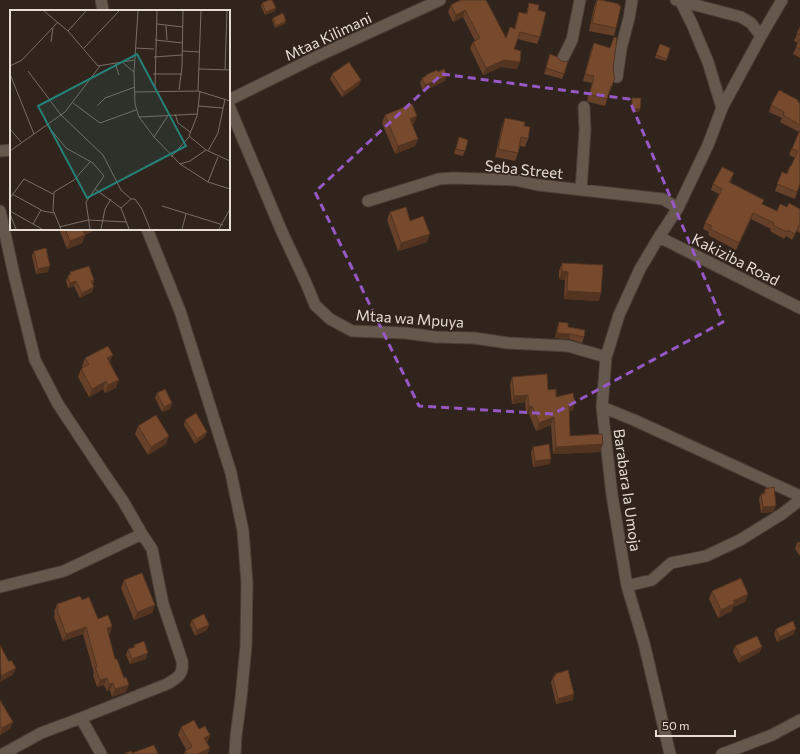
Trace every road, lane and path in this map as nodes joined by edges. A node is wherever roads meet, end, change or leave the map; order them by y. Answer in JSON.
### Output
{"nodes":[{"id":1,"x":101,"y":0,"type":"edge"},
{"id":2,"x":440,"y":0,"type":"edge"},
{"id":3,"x":580,"y":0,"type":"edge"},
{"id":4,"x":632,"y":0,"type":"edge"},
{"id":5,"x":782,"y":0,"type":"edge"},
{"id":6,"x":678,"y":1,"type":"edge"},
{"id":7,"x":103,"y":10,"type":"edge"},
{"id":8,"x":761,"y":36,"type":"junction"},
{"id":9,"x":562,"y":60,"type":"edge"},
{"id":10,"x":617,"y":77,"type":"dead end"},
{"id":11,"x":230,"y":100,"type":"edge"},
{"id":12,"x":584,"y":107,"type":"dead end"},
{"id":13,"x":230,"y":108,"type":"edge"},
{"id":14,"x":722,"y":108,"type":"junction"},
{"id":15,"x":10,"y":150,"type":"edge"},
{"id":16,"x":0,"y":151,"type":"edge"},
{"id":17,"x":581,"y":190,"type":"junction"},
{"id":18,"x":368,"y":201,"type":"dead end"},
{"id":19,"x":678,"y":208,"type":"junction"},
{"id":20,"x":0,"y":211,"type":"edge"},
{"id":21,"x":147,"y":230,"type":"edge"},
{"id":22,"x":659,"y":237,"type":"junction"},
{"id":23,"x":800,"y":308,"type":"edge"},
{"id":24,"x":606,"y":357,"type":"junction"},
{"id":25,"x":602,"y":407,"type":"junction"},
{"id":26,"x":800,"y":496,"type":"edge"},
{"id":27,"x":800,"y":500,"type":"edge"},
{"id":28,"x":142,"y":534,"type":"junction"},
{"id":29,"x":627,"y":586,"type":"junction"},
{"id":30,"x":0,"y":587,"type":"edge"},
{"id":31,"x":81,"y":718,"type":"junction"},
{"id":32,"x":800,"y":720,"type":"edge"},
{"id":33,"x":3,"y":754,"type":"edge"},
{"id":34,"x":101,"y":754,"type":"edge"},
{"id":35,"x":235,"y":754,"type":"edge"},
{"id":36,"x":670,"y":754,"type":"edge"},
{"id":37,"x":722,"y":754,"type":"edge"}],
"edges":[{"from":1,"to":7,"type":"street"},
{"from":2,"to":11,"type":"street","name":"Mtaa Kilimani"},
{"from":3,"to":9,"type":"street"},
{"from":4,"to":10,"type":"street"},
{"from":5,"to":8,"type":"street","name":"Barabara la Umoja"},
{"from":6,"to":8,"type":"street"},
{"from":6,"to":14,"type":"street"},
{"from":8,"to":14,"type":"street","name":"Barabara la Umoja"},
{"from":12,"to":17,"type":"street"},
{"from":13,"to":24,"type":"street","name":"Mtaa wa Mpuya"},
{"from":14,"to":19,"type":"street","name":"Barabara la Umoja"},
{"from":15,"to":16,"type":"street"},
{"from":17,"to":18,"type":"street","name":"Seba Street"},
{"from":17,"to":19,"type":"street","name":"Seba Street"},
{"from":19,"to":22,"type":"street","name":"Barabara la Umoja"},
{"from":20,"to":28,"type":"street"},
{"from":21,"to":35,"type":"street"},
{"from":22,"to":23,"type":"street","name":"Kakiziba Road"},
{"from":22,"to":24,"type":"street","name":"Barabara la Umoja"},
{"from":24,"to":25,"type":"street","name":"Barabara la Umoja"},
{"from":25,"to":26,"type":"street"},
{"from":25,"to":29,"type":"street","name":"Barabara la Umoja"},
{"from":27,"to":29,"type":"street"},
{"from":28,"to":30,"type":"street"},
{"from":28,"to":31,"type":"street"},
{"from":29,"to":36,"type":"street","name":"Barabara la Umoja"},
{"from":31,"to":33,"type":"street"},
{"from":31,"to":34,"type":"street"},
{"from":32,"to":37,"type":"street"}]}
